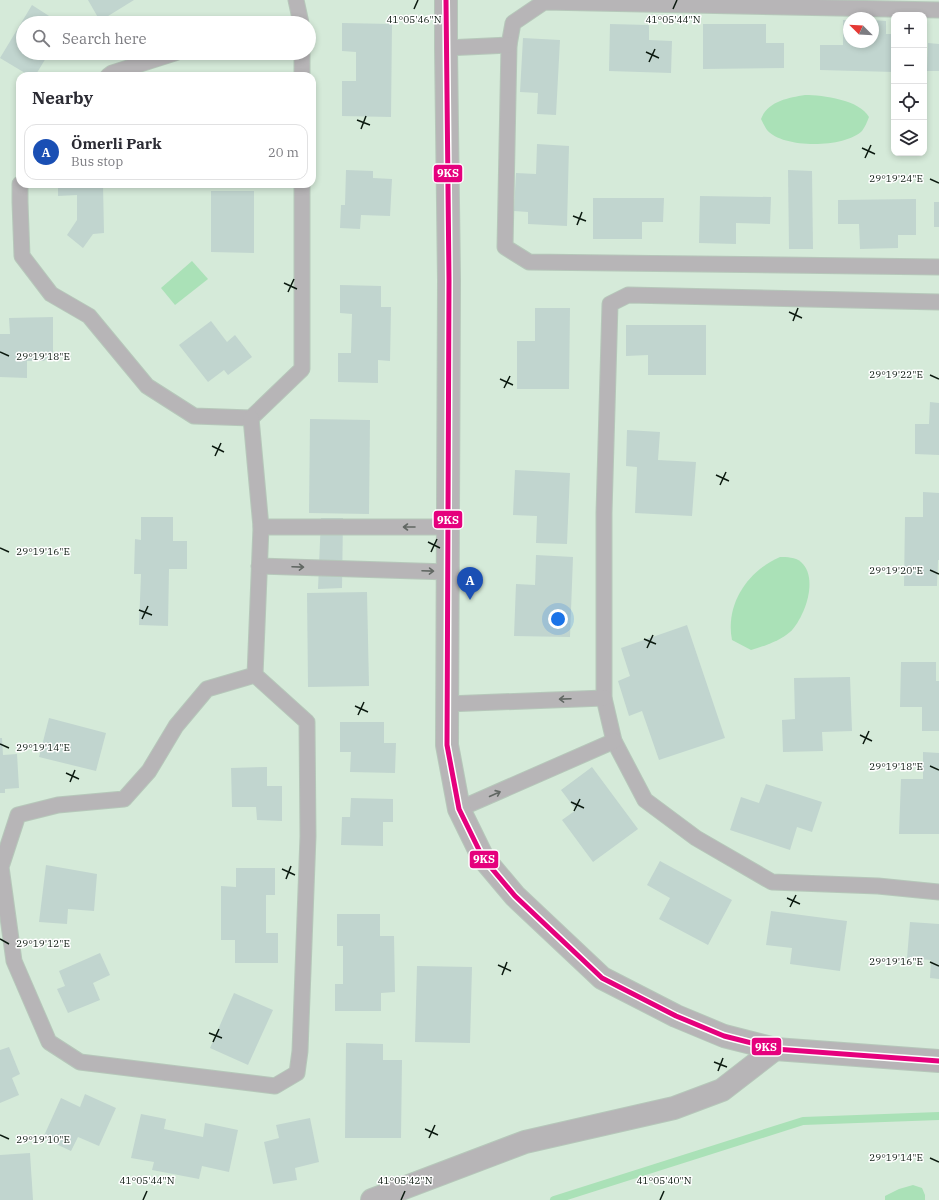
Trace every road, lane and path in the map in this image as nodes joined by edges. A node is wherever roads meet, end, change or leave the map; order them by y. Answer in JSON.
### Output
{"nodes":[{"id":1,"x":296,"y":0,"type":"edge"},
{"id":2,"x":446,"y":0,"type":"edge"},
{"id":3,"x":939,"y":10,"type":"edge"},
{"id":4,"x":299,"y":16,"type":"edge"},
{"id":5,"x":509,"y":45,"type":"junction"},
{"id":6,"x":446,"y":48,"type":"junction"},
{"id":7,"x":153,"y":60,"type":"edge"},
{"id":8,"x":302,"y":60,"type":"edge"},
{"id":9,"x":115,"y":72,"type":"edge"},
{"id":10,"x":302,"y":72,"type":"edge"},
{"id":11,"x":20,"y":188,"type":"edge"},
{"id":12,"x":302,"y":188,"type":"edge"},
{"id":13,"x":939,"y":267,"type":"edge"},
{"id":14,"x":939,"y":302,"type":"edge"},
{"id":15,"x":251,"y":418,"type":"junction"},
{"id":16,"x":261,"y":527,"type":"junction"},
{"id":17,"x":448,"y":527,"type":"junction"},
{"id":18,"x":259,"y":566,"type":"junction"},
{"id":19,"x":448,"y":572,"type":"junction"},
{"id":20,"x":255,"y":675,"type":"junction"},
{"id":21,"x":604,"y":698,"type":"junction"},
{"id":22,"x":447,"y":704,"type":"junction"},
{"id":23,"x":614,"y":742,"type":"junction"},
{"id":24,"x":459,"y":809,"type":"junction"},
{"id":25,"x":939,"y":892,"type":"edge"},
{"id":26,"x":775,"y":1048,"type":"junction"},
{"id":27,"x":939,"y":1061,"type":"edge"},
{"id":28,"x":372,"y":1200,"type":"edge"}],
"edges":[{"from":1,"to":4,"type":"lane"},
{"from":2,"to":6,"type":"street"},
{"from":3,"to":5,"type":"lane"},
{"from":5,"to":6,"type":"lane"},
{"from":5,"to":13,"type":"lane"},
{"from":6,"to":17,"type":"street"},
{"from":7,"to":9,"type":"lane"},
{"from":8,"to":10,"type":"lane"},
{"from":11,"to":15,"type":"lane"},
{"from":12,"to":15,"type":"lane"},
{"from":14,"to":21,"type":"lane"},
{"from":15,"to":16,"type":"lane"},
{"from":17,"to":16,"type":"lane","one_way":true},
{"from":16,"to":18,"type":"lane"},
{"from":17,"to":19,"type":"street"},
{"from":18,"to":19,"type":"lane","one_way":true},
{"from":18,"to":20,"type":"lane"},
{"from":19,"to":22,"type":"street"},
{"from":20,"to":20,"type":"lane"},
{"from":21,"to":22,"type":"lane","one_way":true},
{"from":21,"to":23,"type":"lane"},
{"from":22,"to":24,"type":"street"},
{"from":24,"to":23,"type":"lane","one_way":true},
{"from":23,"to":25,"type":"lane"},
{"from":24,"to":26,"type":"street"},
{"from":26,"to":27,"type":"street"},
{"from":26,"to":28,"type":"street"}]}
